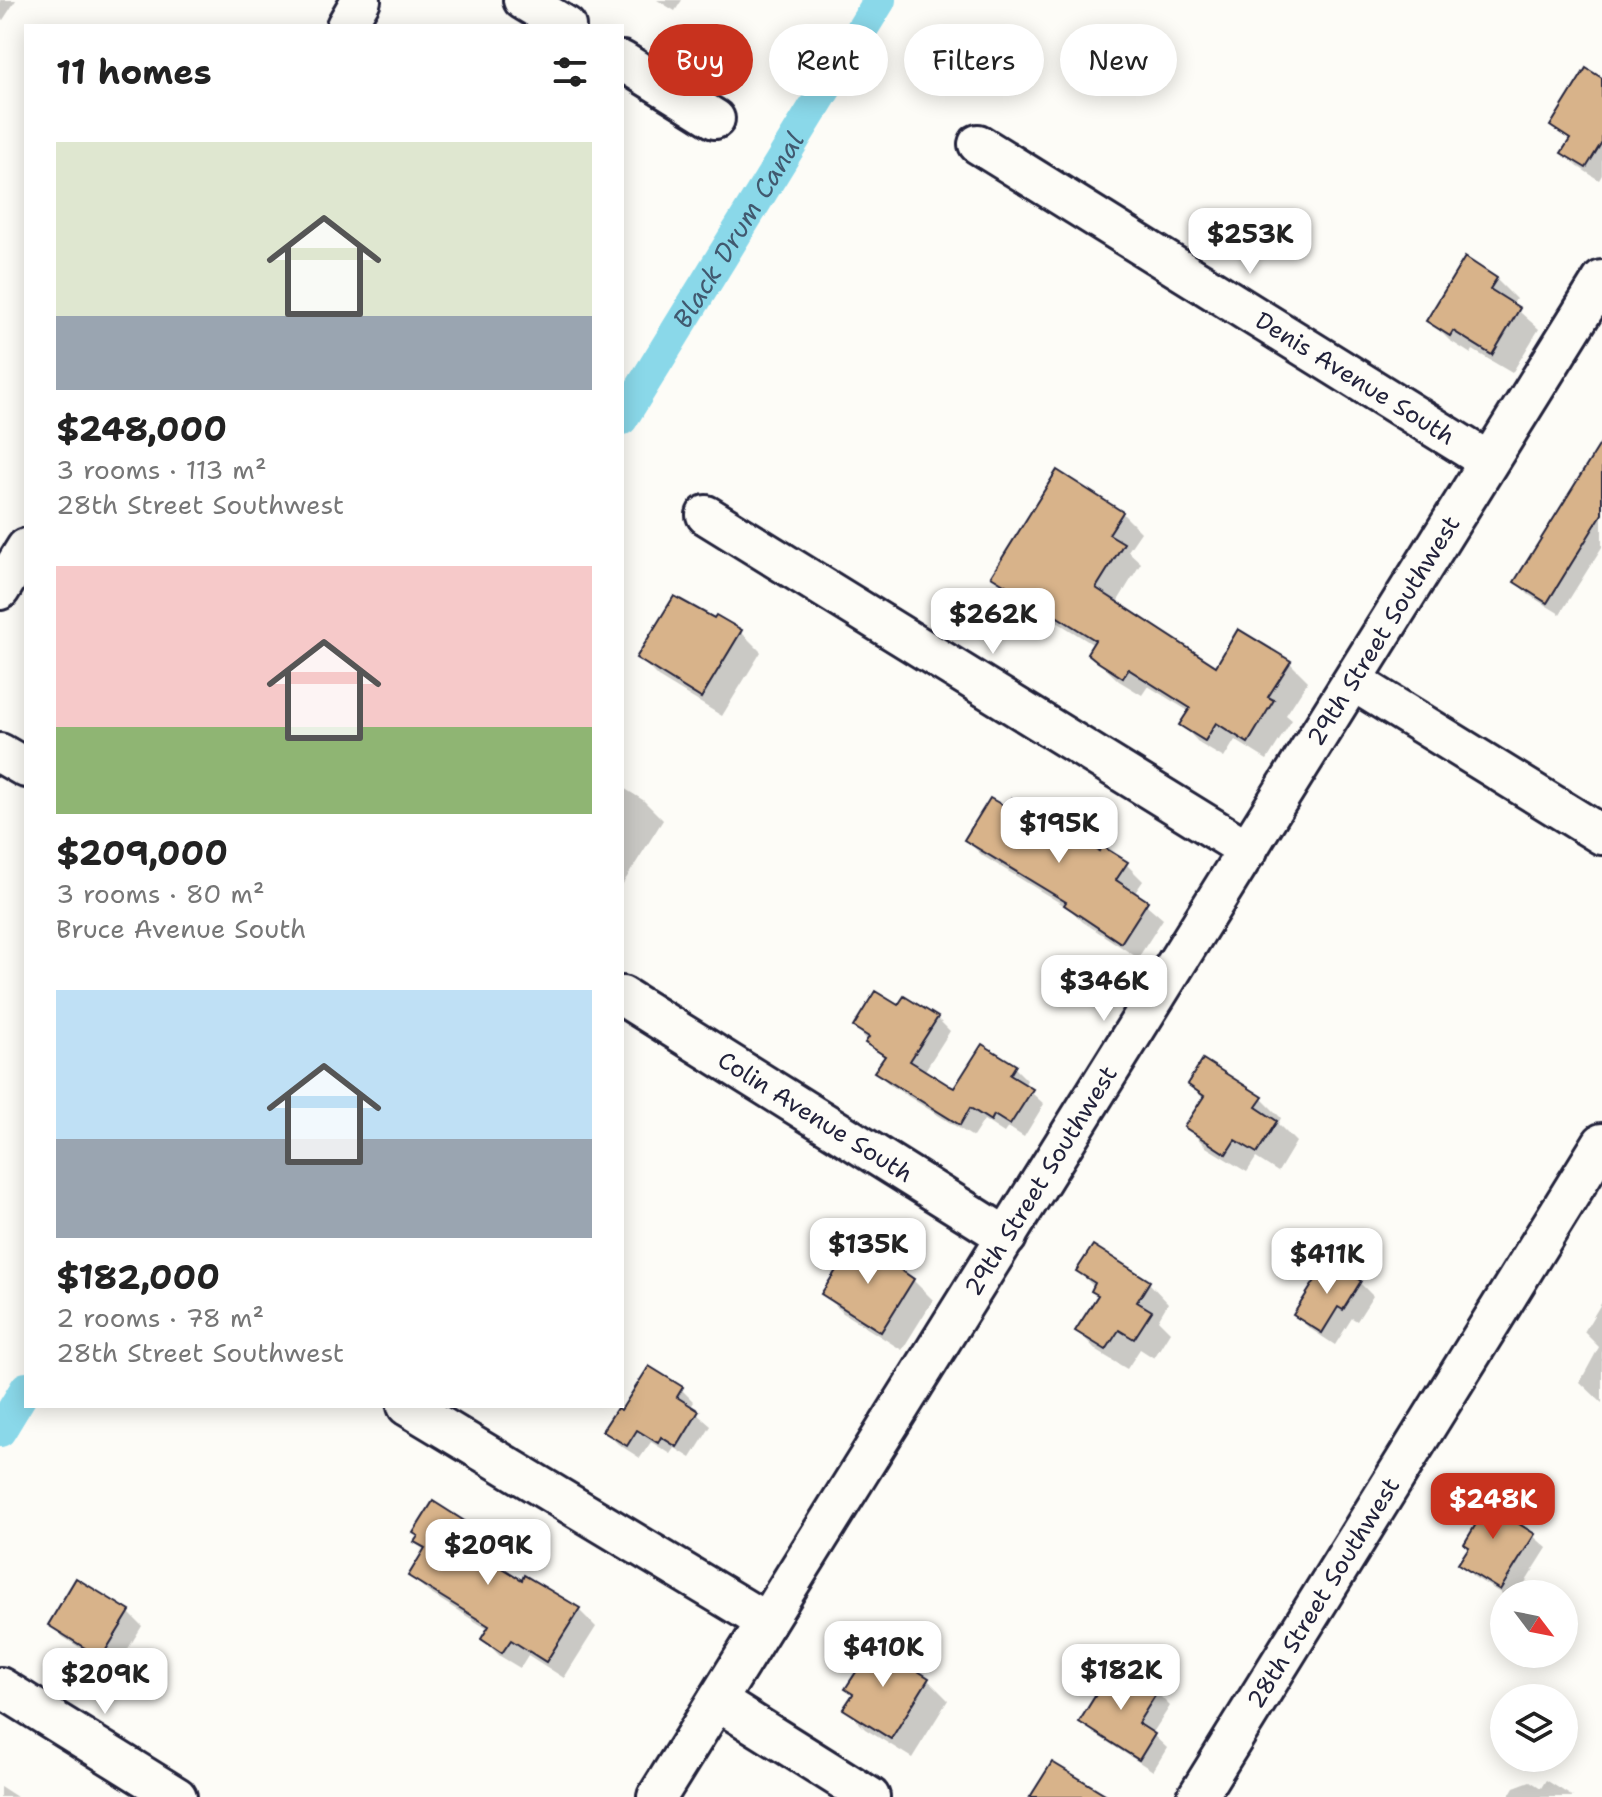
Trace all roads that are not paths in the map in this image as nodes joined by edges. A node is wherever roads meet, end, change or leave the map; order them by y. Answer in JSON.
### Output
{"nodes":[{"id":1,"x":361,"y":0,"type":"edge"},
{"id":2,"x":523,"y":0,"type":"edge"},
{"id":3,"x":347,"y":24,"type":"edge"},
{"id":4,"x":563,"y":24,"type":"edge"},
{"id":5,"x":624,"y":62,"type":"edge"},
{"id":6,"x":715,"y":119,"type":"dead end"},
{"id":7,"x":978,"y":144,"type":"dead end"},
{"id":8,"x":1602,"y":280,"type":"edge"},
{"id":9,"x":1488,"y":461,"type":"junction"},
{"id":10,"x":706,"y":515,"type":"dead end"},
{"id":11,"x":24,"y":551,"type":"edge"},
{"id":12,"x":0,"y":590,"type":"edge"},
{"id":13,"x":1354,"y":682,"type":"junction"},
{"id":14,"x":0,"y":753,"type":"edge"},
{"id":15,"x":24,"y":767,"type":"edge"},
{"id":16,"x":1602,"y":835,"type":"edge"},
{"id":17,"x":1248,"y":850,"type":"junction"},
{"id":18,"x":624,"y":997,"type":"edge"},
{"id":19,"x":1602,"y":1143,"type":"edge"},
{"id":20,"x":1007,"y":1237,"type":"junction"},
{"id":21,"x":410,"y":1408,"type":"edge"},
{"id":22,"x":766,"y":1622,"type":"junction"},
{"id":23,"x":0,"y":1687,"type":"edge"},
{"id":24,"x":717,"y":1701,"type":"junction"},
{"id":25,"x":132,"y":1785,"type":"edge"},
{"id":26,"x":177,"y":1797,"type":"edge"},
{"id":27,"x":657,"y":1797,"type":"edge"},
{"id":28,"x":870,"y":1797,"type":"edge"},
{"id":29,"x":1197,"y":1797,"type":"edge"}],
"edges":[{"from":1,"to":3,"type":"street"},
{"from":2,"to":4,"type":"street"},
{"from":5,"to":6,"type":"street"},
{"from":7,"to":9,"type":"street","name":"Denis Avenue South"},
{"from":8,"to":9,"type":"street","name":"29th Street Southwest"},
{"from":9,"to":13,"type":"street","name":"29th Street Southwest"},
{"from":10,"to":17,"type":"street"},
{"from":11,"to":12,"type":"street"},
{"from":13,"to":16,"type":"street"},
{"from":13,"to":17,"type":"street","name":"29th Street Southwest"},
{"from":14,"to":15,"type":"street"},
{"from":17,"to":20,"type":"street","name":"29th Street Southwest"},
{"from":18,"to":20,"type":"street","name":"Colin Avenue South"},
{"from":19,"to":29,"type":"street","name":"28th Street Southwest"},
{"from":20,"to":22,"type":"street","name":"29th Street Southwest"},
{"from":21,"to":22,"type":"street"},
{"from":22,"to":24,"type":"street","name":"29th Street Southwest"},
{"from":23,"to":25,"type":"street"},
{"from":24,"to":27,"type":"street","name":"29th Street Southwest"},
{"from":24,"to":28,"type":"street"},
{"from":25,"to":26,"type":"street"}]}
